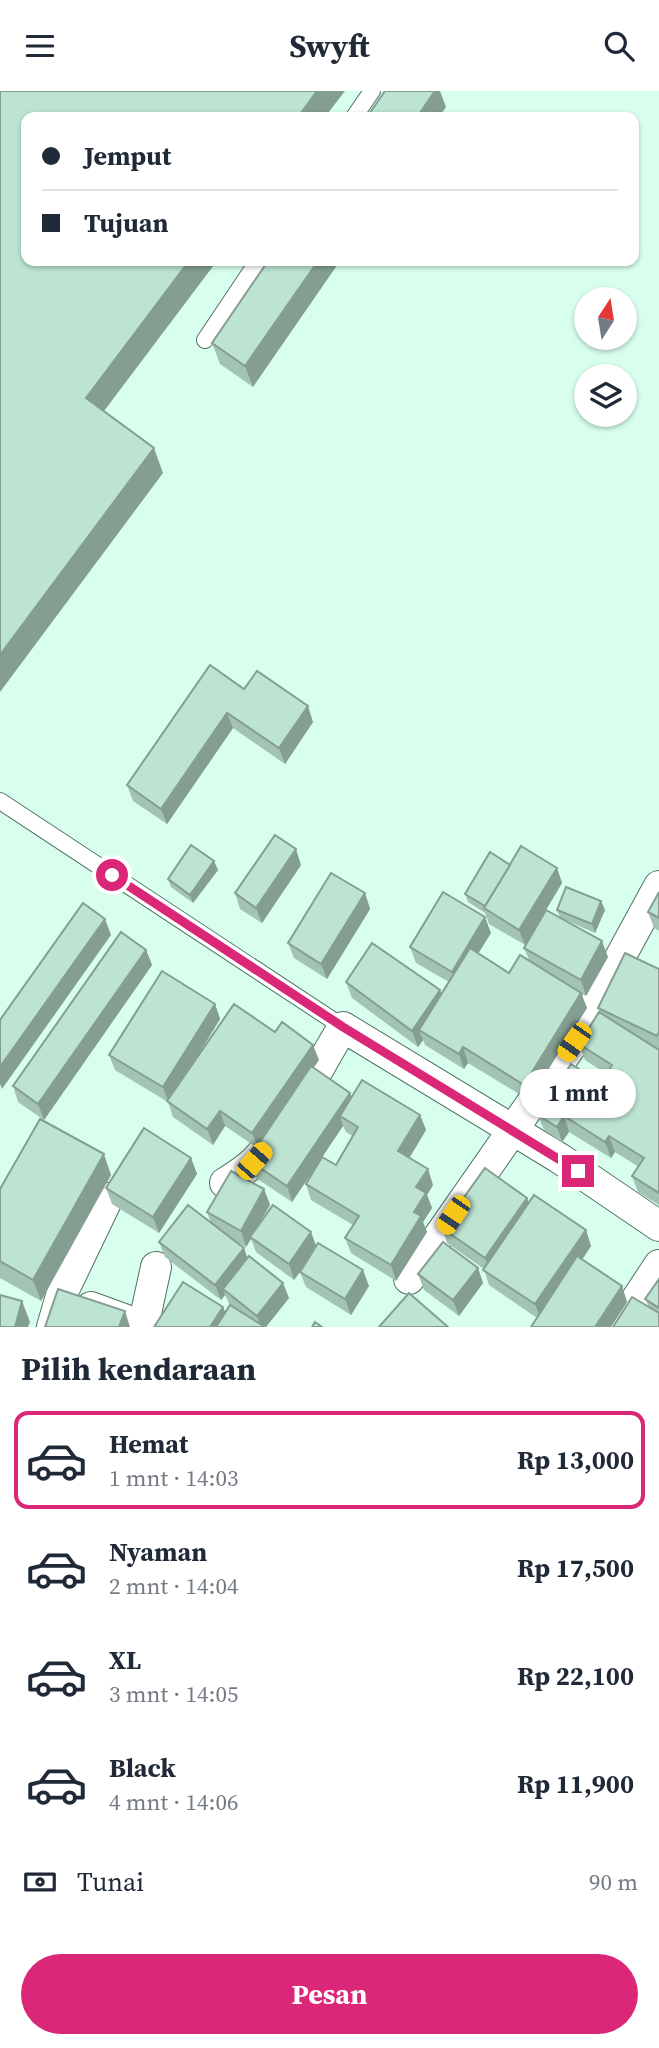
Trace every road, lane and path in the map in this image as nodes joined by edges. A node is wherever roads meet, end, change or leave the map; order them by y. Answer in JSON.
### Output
{"nodes":[{"id":1,"x":372,"y":91,"type":"edge"},
{"id":2,"x":358,"y":112,"type":"edge"},
{"id":3,"x":255,"y":266,"type":"edge"},
{"id":4,"x":205,"y":340,"type":"dead end"},
{"id":5,"x":0,"y":801,"type":"edge"},
{"id":6,"x":659,"y":886,"type":"edge"},
{"id":7,"x":343,"y":1027,"type":"junction"},
{"id":8,"x":512,"y":1129,"type":"junction"},
{"id":9,"x":225,"y":1183,"type":"edge"},
{"id":10,"x":108,"y":1198,"type":"edge"},
{"id":11,"x":659,"y":1226,"type":"edge"},
{"id":12,"x":659,"y":1265,"type":"edge"},
{"id":13,"x":156,"y":1267,"type":"dead end"},
{"id":14,"x":409,"y":1279,"type":"dead end"},
{"id":15,"x":61,"y":1296,"type":"junction"},
{"id":16,"x":52,"y":1327,"type":"edge"},
{"id":17,"x":143,"y":1327,"type":"edge"},
{"id":18,"x":618,"y":1327,"type":"edge"}],
"edges":[{"from":1,"to":2,"type":"lane"},
{"from":3,"to":4,"type":"lane"},
{"from":5,"to":7,"type":"lane"},
{"from":6,"to":8,"type":"street"},
{"from":7,"to":8,"type":"street"},
{"from":7,"to":9,"type":"street"},
{"from":8,"to":11,"type":"street"},
{"from":8,"to":14,"type":"street"},
{"from":10,"to":15,"type":"street"},
{"from":12,"to":18,"type":"street"},
{"from":13,"to":17,"type":"street"},
{"from":15,"to":16,"type":"street"},
{"from":15,"to":17,"type":"street"}]}
